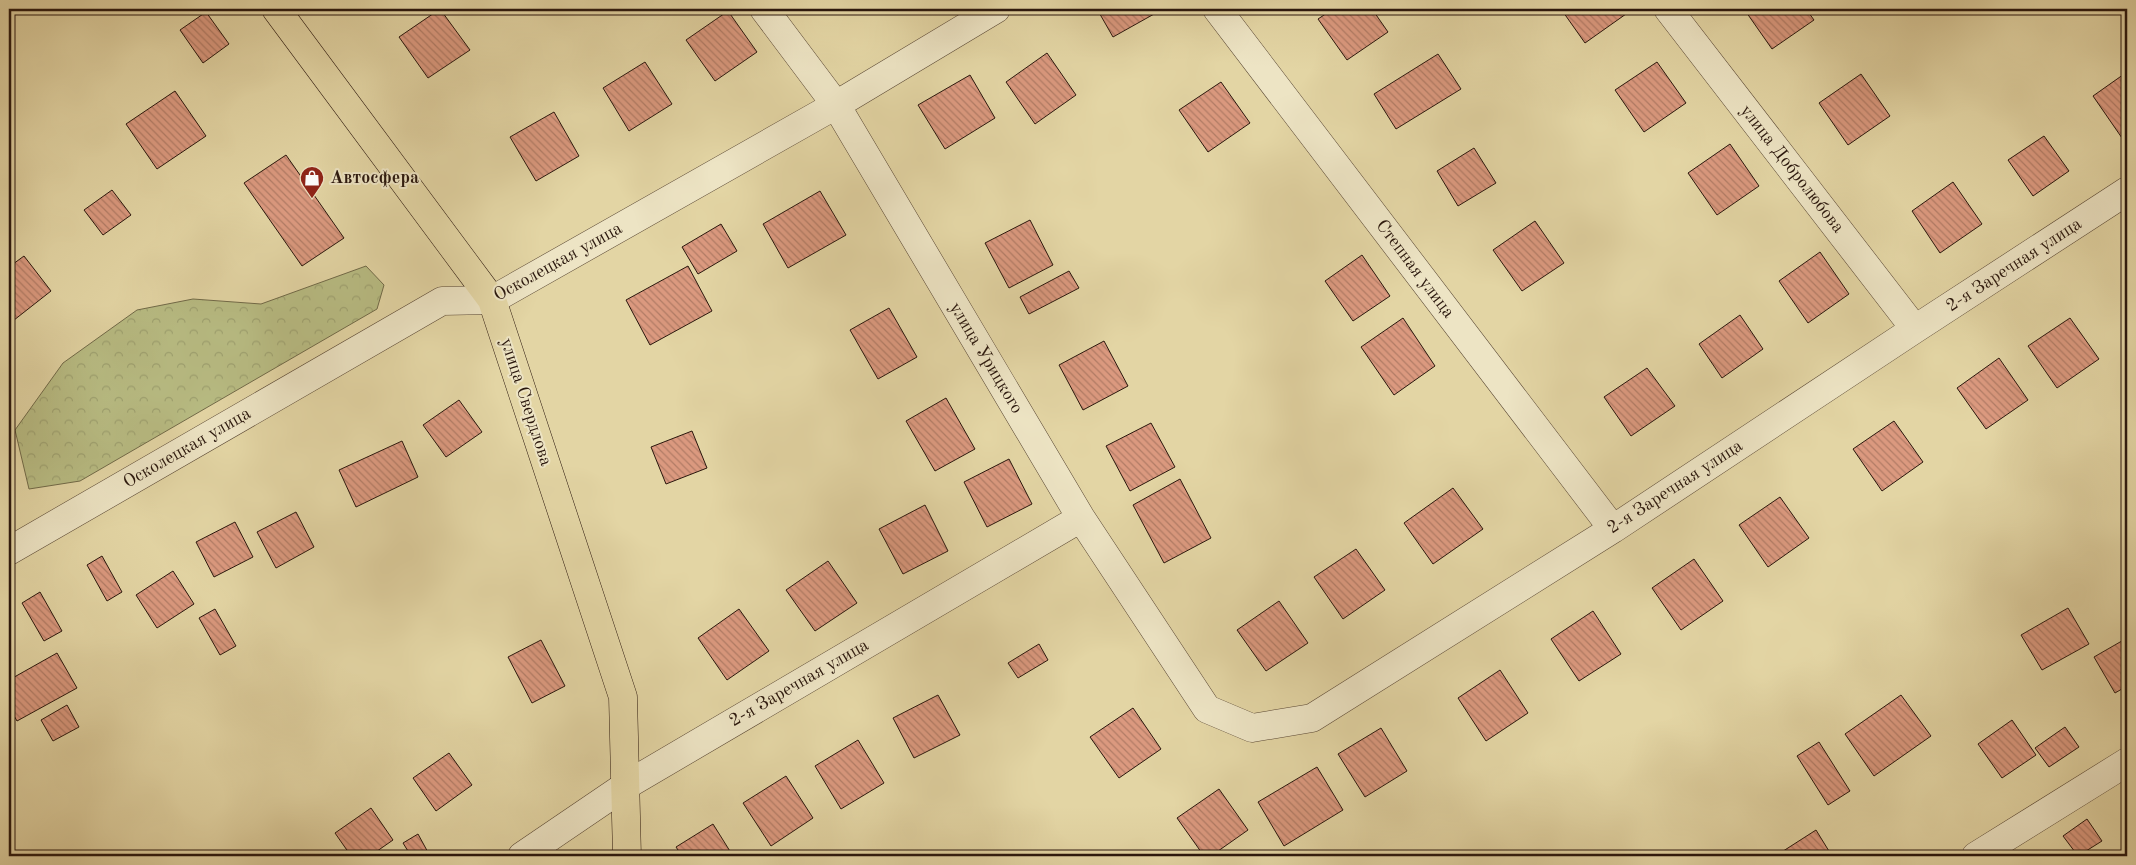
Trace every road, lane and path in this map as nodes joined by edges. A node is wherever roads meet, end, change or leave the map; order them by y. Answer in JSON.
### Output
{"nodes":[{"id":1,"x":276,"y":9,"type":"edge"},
{"id":2,"x":764,"y":9,"type":"edge"},
{"id":3,"x":996,"y":9,"type":"edge"},
{"id":4,"x":1217,"y":9,"type":"edge"},
{"id":5,"x":1668,"y":9,"type":"edge"},
{"id":6,"x":836,"y":105,"type":"junction"},
{"id":7,"x":2127,"y":191,"type":"edge"},
{"id":8,"x":492,"y":300,"type":"junction"},
{"id":9,"x":1915,"y":329,"type":"junction"},
{"id":10,"x":1081,"y":518,"type":"junction"},
{"id":11,"x":1614,"y":529,"type":"junction"},
{"id":12,"x":9,"y":552,"type":"edge"},
{"id":13,"x":1207,"y":709,"type":"joint"},
{"id":14,"x":2127,"y":762,"type":"edge"},
{"id":15,"x":625,"y":786,"type":"junction"},
{"id":16,"x":522,"y":856,"type":"edge"},
{"id":17,"x":627,"y":856,"type":"edge"},
{"id":18,"x":1976,"y":856,"type":"edge"}],
"edges":[{"from":1,"to":8,"type":"main road","name":"улица Свердлова"},
{"from":2,"to":6,"type":"street","name":"улица Урицкого"},
{"from":3,"to":6,"type":"street","name":"Осколецкая улица"},
{"from":4,"to":11,"type":"street","name":"Степная улица"},
{"from":5,"to":9,"type":"street","name":"улица Добролюбова"},
{"from":6,"to":8,"type":"street","name":"Осколецкая улица"},
{"from":6,"to":10,"type":"street","name":"улица Урицкого"},
{"from":7,"to":9,"type":"street","name":"2-я Заречная улица"},
{"from":8,"to":12,"type":"street","name":"Осколецкая улица"},
{"from":8,"to":15,"type":"main road","name":"улица Свердлова"},
{"from":9,"to":11,"type":"street","name":"2-я Заречная улица"},
{"from":10,"to":13,"type":"street","name":"улица Урицкого"},
{"from":10,"to":15,"type":"street","name":"2-я Заречная улица"},
{"from":11,"to":13,"type":"street","name":"2-я Заречная улица"},
{"from":14,"to":18,"type":"street"},
{"from":15,"to":16,"type":"street","name":"2-я Заречная улица"},
{"from":15,"to":17,"type":"main road","name":"улица Свердлова"}]}
